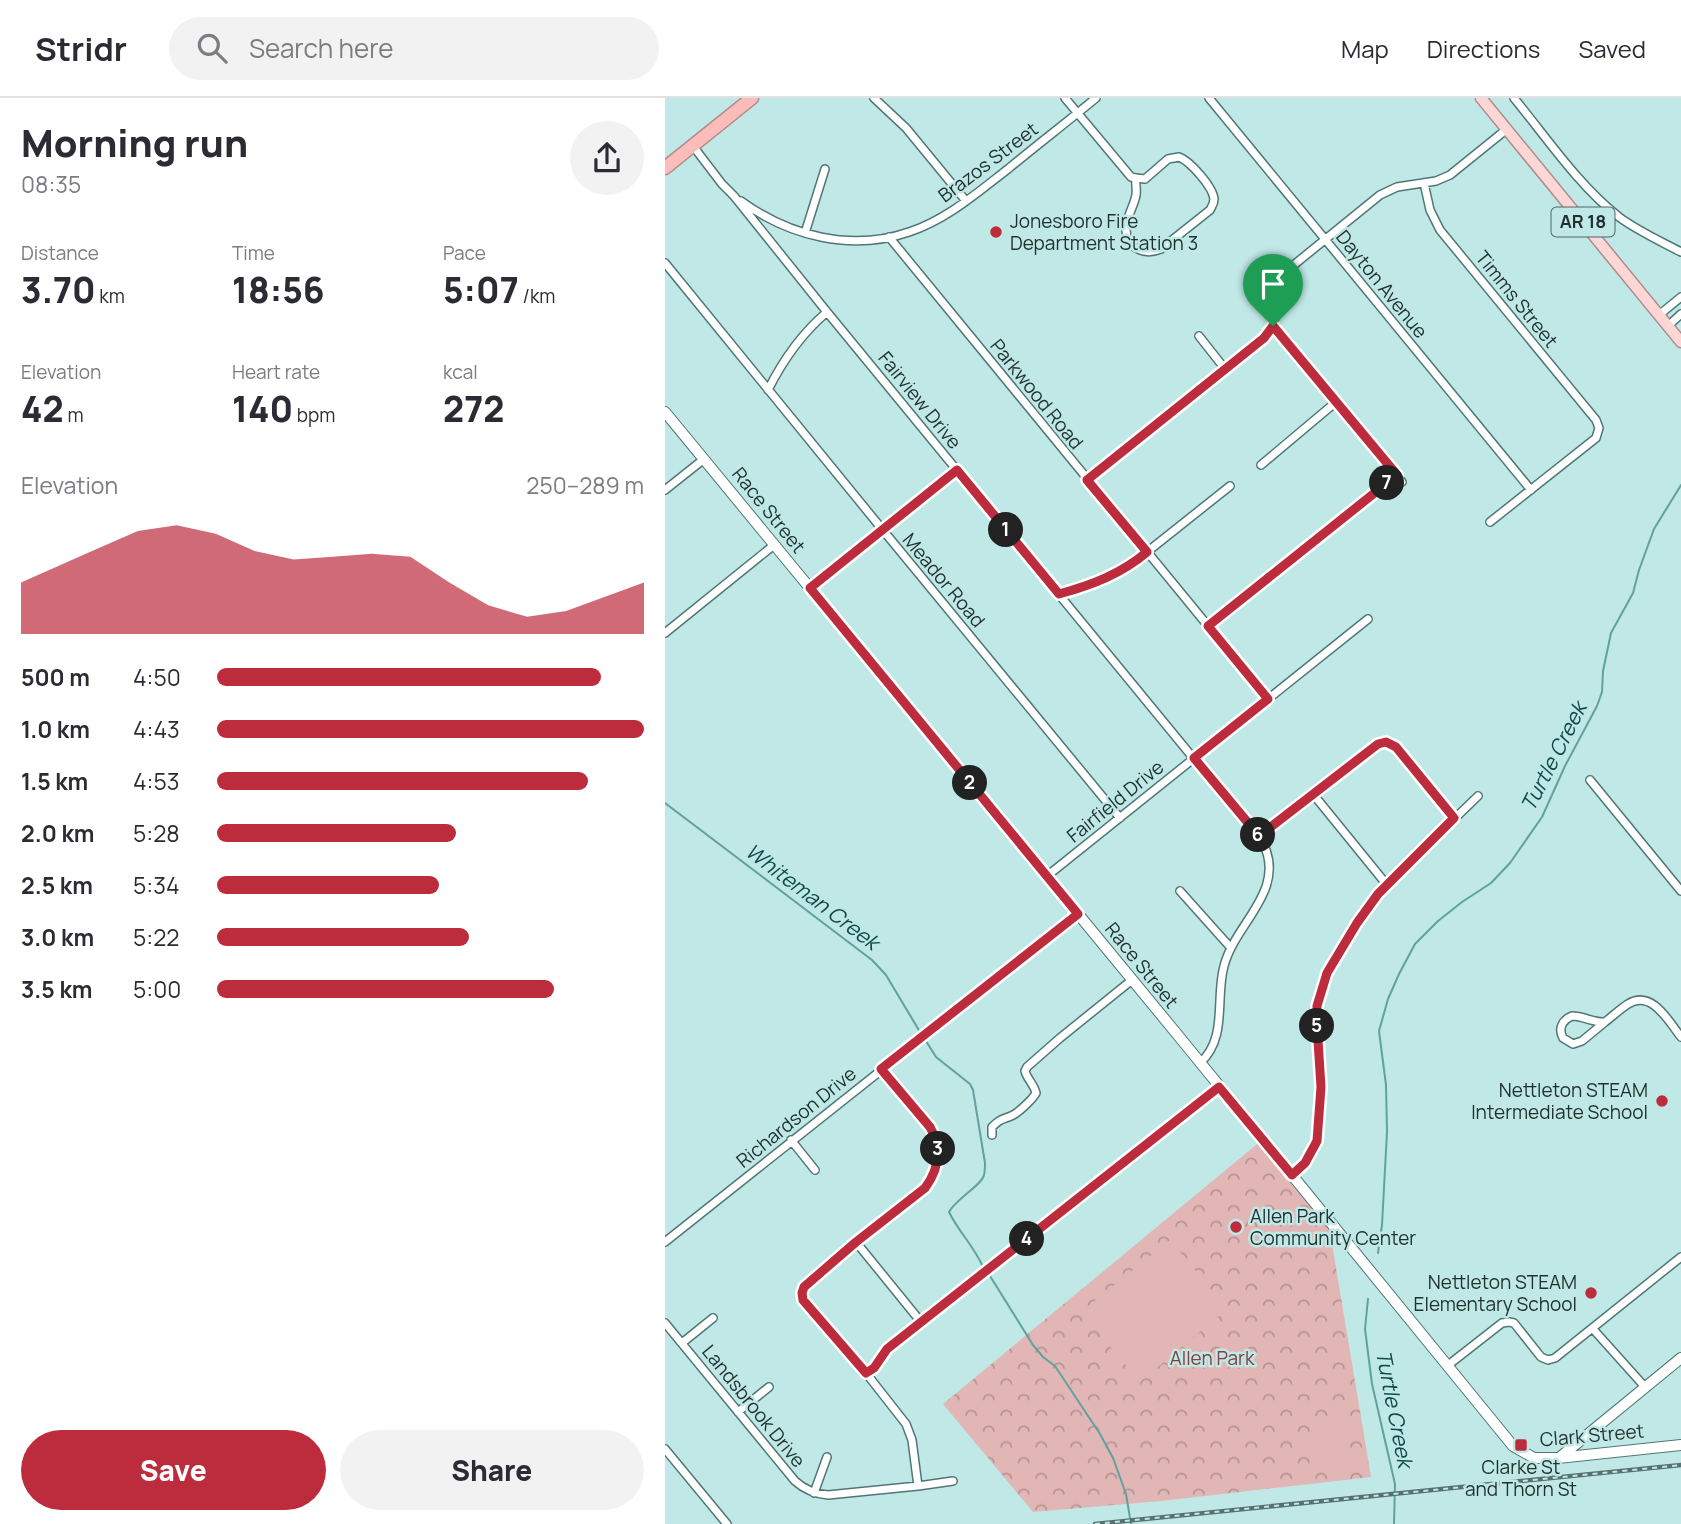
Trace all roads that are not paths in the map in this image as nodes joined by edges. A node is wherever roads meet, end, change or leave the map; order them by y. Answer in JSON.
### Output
{"nodes":[{"id":1,"x":752,"y":98,"type":"edge"},
{"id":2,"x":874,"y":98,"type":"edge"},
{"id":3,"x":1065,"y":98,"type":"edge"},
{"id":4,"x":1096,"y":98,"type":"edge"},
{"id":5,"x":1209,"y":98,"type":"edge"},
{"id":6,"x":1481,"y":98,"type":"edge"},
{"id":7,"x":1514,"y":98,"type":"edge"},
{"id":8,"x":1078,"y":113,"type":"junction"},
{"id":9,"x":1507,"y":129,"type":"junction"},
{"id":10,"x":693,"y":146,"type":"junction"},
{"id":11,"x":665,"y":168,"type":"edge"},
{"id":12,"x":825,"y":169,"type":"dead end"},
{"id":13,"x":1136,"y":178,"type":"junction"},
{"id":14,"x":1424,"y":183,"type":"junction"},
{"id":15,"x":734,"y":197,"type":"junction"},
{"id":16,"x":966,"y":201,"type":"junction"},
{"id":17,"x":805,"y":233,"type":"junction"},
{"id":18,"x":889,"y":237,"type":"junction"},
{"id":19,"x":1325,"y":239,"type":"junction"},
{"id":20,"x":1681,"y":252,"type":"edge"},
{"id":21,"x":665,"y":262,"type":"edge"},
{"id":22,"x":1681,"y":297,"type":"edge"},
{"id":23,"x":827,"y":312,"type":"junction"},
{"id":24,"x":1681,"y":314,"type":"edge"},
{"id":25,"x":1659,"y":315,"type":"junction"},
{"id":26,"x":1273,"y":326,"type":"junction"},
{"id":27,"x":1668,"y":326,"type":"junction"},
{"id":28,"x":1199,"y":336,"type":"dead end"},
{"id":29,"x":1681,"y":342,"type":"edge"},
{"id":30,"x":1225,"y":369,"type":"junction"},
{"id":31,"x":768,"y":390,"type":"junction"},
{"id":32,"x":1336,"y":402,"type":"junction"},
{"id":33,"x":665,"y":412,"type":"edge"},
{"id":34,"x":704,"y":459,"type":"junction"},
{"id":35,"x":1261,"y":465,"type":"dead end"},
{"id":36,"x":957,"y":470,"type":"junction"},
{"id":37,"x":1087,"y":480,"type":"junction"},
{"id":38,"x":1230,"y":486,"type":"dead end"},
{"id":39,"x":665,"y":490,"type":"edge"},
{"id":40,"x":1531,"y":490,"type":"junction"},
{"id":41,"x":1490,"y":522,"type":"dead end"},
{"id":42,"x":882,"y":529,"type":"junction"},
{"id":43,"x":774,"y":545,"type":"junction"},
{"id":44,"x":1147,"y":552,"type":"junction"},
{"id":45,"x":810,"y":588,"type":"junction"},
{"id":46,"x":1059,"y":594,"type":"junction"},
{"id":47,"x":1368,"y":619,"type":"dead end"},
{"id":48,"x":1208,"y":626,"type":"junction"},
{"id":49,"x":665,"y":633,"type":"edge"},
{"id":50,"x":1268,"y":699,"type":"junction"},
{"id":51,"x":1194,"y":758,"type":"junction"},
{"id":52,"x":1590,"y":780,"type":"dead end"},
{"id":53,"x":1313,"y":794,"type":"junction"},
{"id":54,"x":1478,"y":796,"type":"dead end"},
{"id":55,"x":1120,"y":818,"type":"junction"},
{"id":56,"x":1454,"y":818,"type":"junction"},
{"id":57,"x":1259,"y":836,"type":"junction"},
{"id":58,"x":1047,"y":876,"type":"junction"},
{"id":59,"x":1387,"y":885,"type":"junction"},
{"id":60,"x":1180,"y":891,"type":"dead end"},
{"id":61,"x":1681,"y":891,"type":"edge"},
{"id":62,"x":1078,"y":914,"type":"junction"},
{"id":63,"x":1231,"y":948,"type":"junction"},
{"id":64,"x":1132,"y":981,"type":"junction"},
{"id":65,"x":1605,"y":1022,"type":"junction"},
{"id":66,"x":1681,"y":1037,"type":"edge"},
{"id":67,"x":1200,"y":1063,"type":"junction"},
{"id":68,"x":881,"y":1069,"type":"junction"},
{"id":69,"x":1219,"y":1087,"type":"junction"},
{"id":70,"x":992,"y":1135,"type":"dead end"},
{"id":71,"x":791,"y":1140,"type":"junction"},
{"id":72,"x":815,"y":1170,"type":"dead end"},
{"id":73,"x":1292,"y":1175,"type":"junction"},
{"id":74,"x":665,"y":1242,"type":"edge"},
{"id":75,"x":856,"y":1242,"type":"junction"},
{"id":76,"x":1681,"y":1257,"type":"edge"},
{"id":77,"x":713,"y":1318,"type":"dead end"},
{"id":78,"x":921,"y":1322,"type":"junction"},
{"id":79,"x":665,"y":1323,"type":"edge"},
{"id":80,"x":1593,"y":1329,"type":"junction"},
{"id":81,"x":682,"y":1343,"type":"junction"},
{"id":82,"x":1681,"y":1358,"type":"edge"},
{"id":83,"x":1447,"y":1366,"type":"junction"},
{"id":84,"x":866,"y":1373,"type":"junction"},
{"id":85,"x":769,"y":1387,"type":"dead end"},
{"id":86,"x":1645,"y":1387,"type":"junction"},
{"id":87,"x":738,"y":1412,"type":"junction"},
{"id":88,"x":1511,"y":1444,"type":"joint"},
{"id":89,"x":1681,"y":1445,"type":"edge"},
{"id":90,"x":665,"y":1449,"type":"edge"},
{"id":91,"x":827,"y":1457,"type":"dead end"},
{"id":92,"x":1558,"y":1458,"type":"junction"},
{"id":93,"x":953,"y":1480,"type":"dead end"},
{"id":94,"x":918,"y":1486,"type":"junction"},
{"id":95,"x":814,"y":1493,"type":"junction"},
{"id":96,"x":727,"y":1524,"type":"edge"}],
"edges":[{"from":1,"to":10,"type":"highway"},
{"from":2,"to":16,"type":"street"},
{"from":3,"to":8,"type":"street"},
{"from":4,"to":8,"type":"street","name":"Brazos Street"},
{"from":5,"to":19,"type":"street","name":"Dayton Avenue"},
{"from":6,"to":9,"type":"main road","number":"AR 18"},
{"from":7,"to":20,"type":"street"},
{"from":8,"to":13,"type":"street"},
{"from":8,"to":16,"type":"street","name":"Brazos Street"},
{"from":9,"to":14,"type":"street"},
{"from":9,"to":25,"type":"main road","number":"AR 18"},
{"from":10,"to":11,"type":"highway"},
{"from":10,"to":15,"type":"street","name":"Fairview Drive"},
{"from":12,"to":17,"type":"street"},
{"from":13,"to":13,"type":"street"},
{"from":14,"to":19,"type":"street"},
{"from":14,"to":40,"type":"street","name":"Timms Street"},
{"from":15,"to":17,"type":"street","name":"Brazos Street"},
{"from":15,"to":23,"type":"street","name":"Fairview Drive"},
{"from":16,"to":18,"type":"street","name":"Brazos Street"},
{"from":17,"to":18,"type":"street","name":"Brazos Street"},
{"from":18,"to":37,"type":"street","name":"Parkwood Road"},
{"from":19,"to":26,"type":"street"},
{"from":19,"to":40,"type":"street","name":"Dayton Avenue"},
{"from":21,"to":31,"type":"street","name":"Meador Road"},
{"from":22,"to":25,"type":"street"},
{"from":23,"to":31,"type":"street"},
{"from":23,"to":36,"type":"street","name":"Fairview Drive"},
{"from":24,"to":27,"type":"street"},
{"from":25,"to":27,"type":"main road","number":"AR 18"},
{"from":26,"to":30,"type":"street"},
{"from":26,"to":32,"type":"street"},
{"from":27,"to":29,"type":"main road","number":"AR 18"},
{"from":28,"to":30,"type":"street"},
{"from":30,"to":37,"type":"street"},
{"from":31,"to":42,"type":"street","name":"Meador Road"},
{"from":32,"to":35,"type":"street"},
{"from":32,"to":48,"type":"street"},
{"from":33,"to":34,"type":"street","name":"Race Street"},
{"from":34,"to":39,"type":"street"},
{"from":34,"to":43,"type":"street","name":"Race Street"},
{"from":36,"to":42,"type":"street"},
{"from":36,"to":46,"type":"street","name":"Fairview Drive"},
{"from":37,"to":44,"type":"street","name":"Parkwood Road"},
{"from":38,"to":44,"type":"street"},
{"from":40,"to":41,"type":"street"},
{"from":42,"to":45,"type":"street"},
{"from":42,"to":55,"type":"street","name":"Meador Road"},
{"from":43,"to":45,"type":"street","name":"Race Street"},
{"from":43,"to":49,"type":"street"},
{"from":44,"to":46,"type":"street"},
{"from":44,"to":48,"type":"street","name":"Parkwood Road"},
{"from":45,"to":58,"type":"street","name":"Race Street"},
{"from":46,"to":51,"type":"street","name":"Fairview Drive"},
{"from":47,"to":50,"type":"street","name":"Fairfield Drive"},
{"from":48,"to":50,"type":"street","name":"Parkwood Road"},
{"from":50,"to":51,"type":"street","name":"Fairfield Drive"},
{"from":51,"to":55,"type":"street","name":"Fairfield Drive"},
{"from":51,"to":57,"type":"street","name":"Fairview Drive"},
{"from":52,"to":61,"type":"street"},
{"from":53,"to":56,"type":"street"},
{"from":53,"to":57,"type":"street"},
{"from":53,"to":59,"type":"street"},
{"from":54,"to":56,"type":"street"},
{"from":55,"to":58,"type":"street","name":"Fairfield Drive"},
{"from":56,"to":59,"type":"street"},
{"from":57,"to":63,"type":"street"},
{"from":58,"to":62,"type":"street","name":"Race Street"},
{"from":59,"to":73,"type":"street"},
{"from":60,"to":63,"type":"street"},
{"from":62,"to":64,"type":"street","name":"Race Street"},
{"from":62,"to":68,"type":"street","name":"Richardson Drive"},
{"from":63,"to":67,"type":"street"},
{"from":64,"to":67,"type":"street","name":"Race Street"},
{"from":64,"to":70,"type":"street"},
{"from":65,"to":65,"type":"street"},
{"from":65,"to":66,"type":"street"},
{"from":67,"to":69,"type":"street","name":"Race Street"},
{"from":68,"to":71,"type":"street","name":"Richardson Drive"},
{"from":68,"to":75,"type":"street"},
{"from":69,"to":73,"type":"street","name":"Race Street"},
{"from":69,"to":78,"type":"street"},
{"from":71,"to":72,"type":"street"},
{"from":71,"to":74,"type":"street","name":"Richardson Drive"},
{"from":73,"to":83,"type":"street","name":"Race Street"},
{"from":75,"to":78,"type":"street"},
{"from":75,"to":84,"type":"street"},
{"from":76,"to":80,"type":"street"},
{"from":77,"to":81,"type":"street"},
{"from":78,"to":84,"type":"street"},
{"from":79,"to":81,"type":"street","name":"Landsbrook Drive"},
{"from":80,"to":83,"type":"street"},
{"from":80,"to":86,"type":"street"},
{"from":81,"to":87,"type":"street","name":"Landsbrook Drive"},
{"from":82,"to":86,"type":"street"},
{"from":83,"to":88,"type":"street","name":"Race Street"},
{"from":84,"to":94,"type":"street"},
{"from":85,"to":87,"type":"street"},
{"from":86,"to":92,"type":"street"},
{"from":87,"to":95,"type":"street","name":"Landsbrook Drive"},
{"from":88,"to":92,"type":"street","name":"Clark Street"},
{"from":89,"to":92,"type":"street","name":"Clark Street"},
{"from":90,"to":96,"type":"street"},
{"from":91,"to":95,"type":"street"},
{"from":93,"to":94,"type":"street"},
{"from":94,"to":95,"type":"street"}]}
